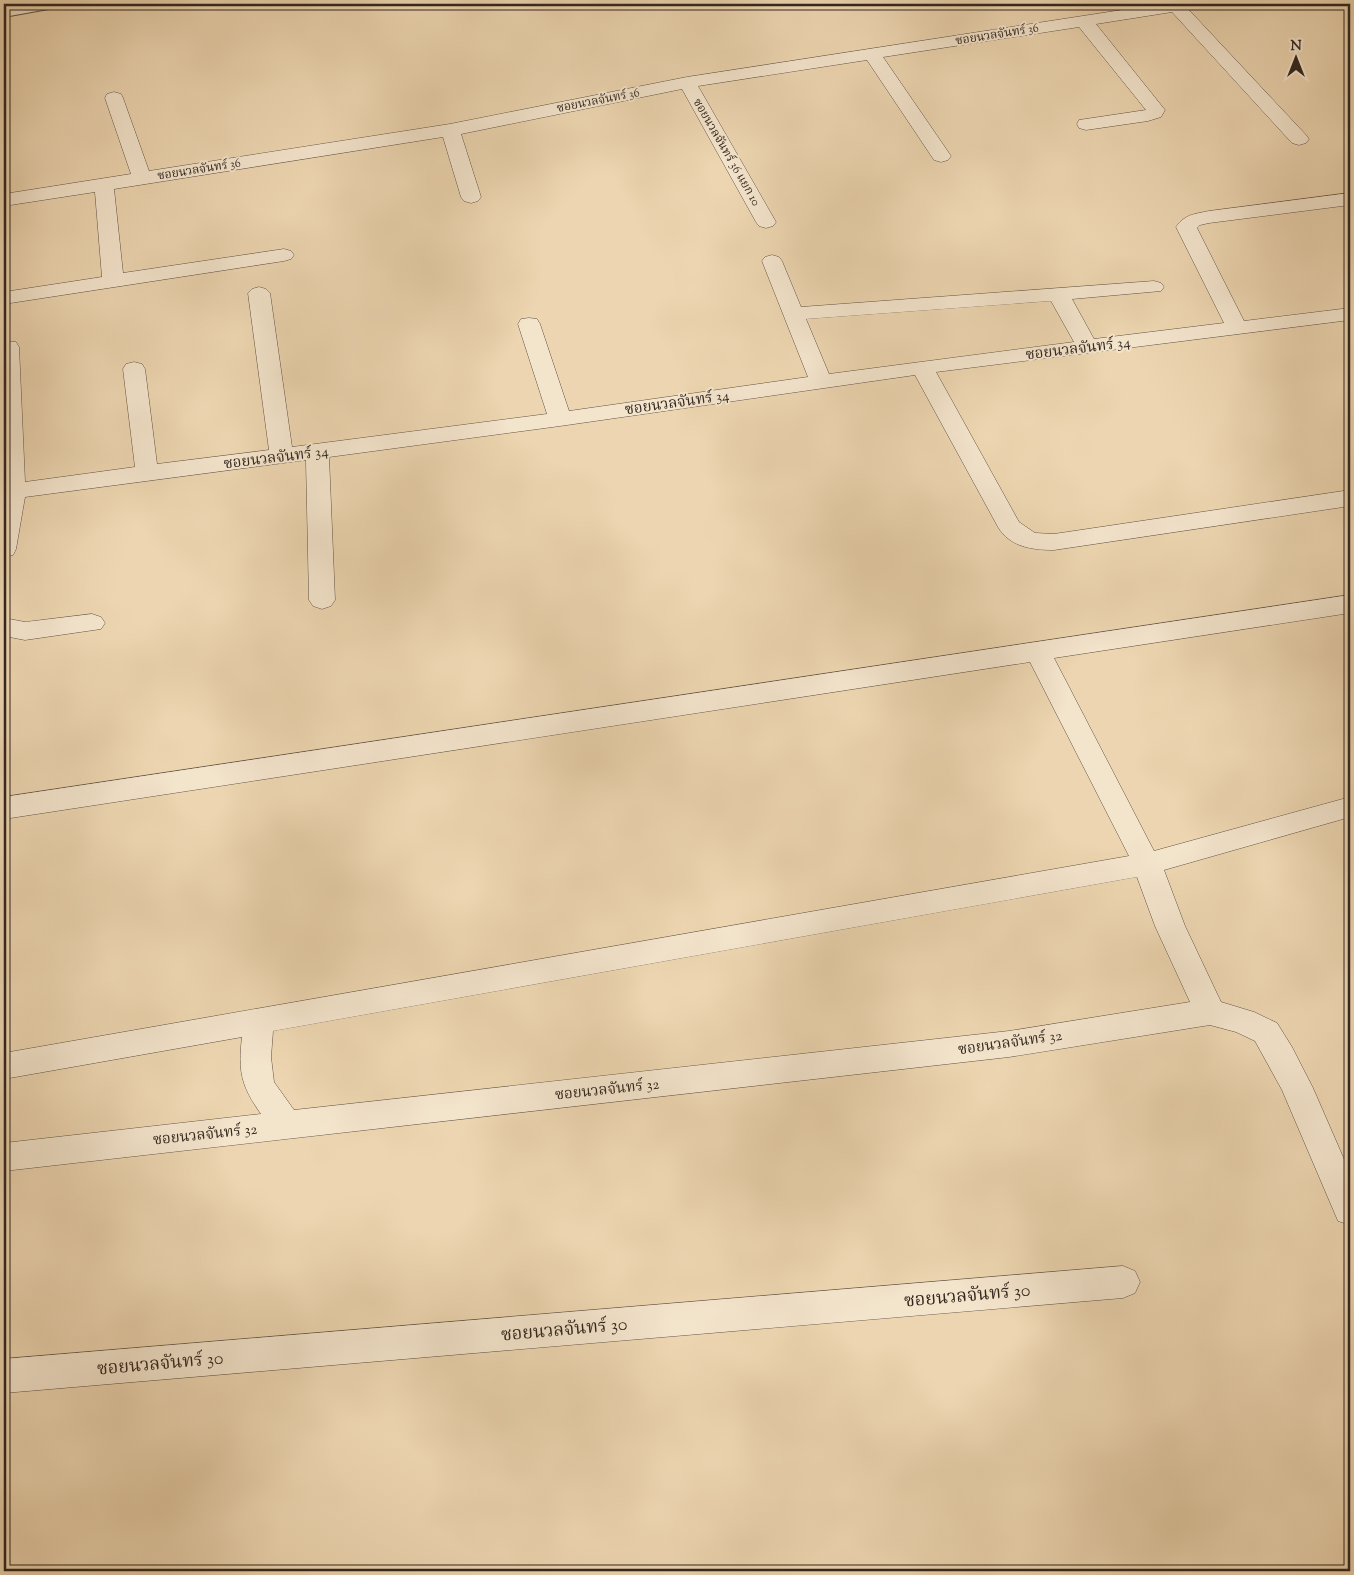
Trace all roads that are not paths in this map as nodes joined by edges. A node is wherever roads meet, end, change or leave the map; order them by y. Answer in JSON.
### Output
{"nodes":[{"id":1,"x":54,"y":4,"type":"edge"},
{"id":2,"x":1184,"y":5,"type":"edge"},
{"id":3,"x":1105,"y":10,"type":"edge"},
{"id":4,"x":4,"y":14,"type":"edge"},
{"id":5,"x":1084,"y":21,"type":"junction"},
{"id":6,"x":871,"y":54,"type":"junction"},
{"id":7,"x":687,"y":82,"type":"junction"},
{"id":8,"x":114,"y":98,"type":"dead end"},
{"id":9,"x":1086,"y":124,"type":"dead end"},
{"id":10,"x":450,"y":130,"type":"junction"},
{"id":11,"x":1299,"y":139,"type":"dead end"},
{"id":12,"x":941,"y":156,"type":"dead end"},
{"id":13,"x":142,"y":178,"type":"junction"},
{"id":14,"x":104,"y":184,"type":"junction"},
{"id":15,"x":471,"y":197,"type":"dead end"},
{"id":16,"x":1350,"y":199,"type":"edge"},
{"id":17,"x":4,"y":200,"type":"edge"},
{"id":18,"x":766,"y":222,"type":"dead end"},
{"id":19,"x":284,"y":255,"type":"dead end"},
{"id":20,"x":772,"y":261,"type":"dead end"},
{"id":21,"x":114,"y":280,"type":"junction"},
{"id":22,"x":1154,"y":287,"type":"dead end"},
{"id":23,"x":259,"y":293,"type":"dead end"},
{"id":24,"x":1058,"y":294,"type":"junction"},
{"id":25,"x":4,"y":298,"type":"edge"},
{"id":26,"x":794,"y":314,"type":"junction"},
{"id":27,"x":1350,"y":314,"type":"edge"},
{"id":28,"x":528,"y":324,"type":"dead end"},
{"id":29,"x":1238,"y":329,"type":"junction"},
{"id":30,"x":8,"y":347,"type":"dead end"},
{"id":31,"x":1088,"y":347,"type":"junction"},
{"id":32,"x":922,"y":367,"type":"junction"},
{"id":33,"x":134,"y":369,"type":"dead end"},
{"id":34,"x":821,"y":382,"type":"junction"},
{"id":35,"x":560,"y":419,"type":"junction"},
{"id":36,"x":317,"y":452,"type":"junction"},
{"id":37,"x":282,"y":456,"type":"junction"},
{"id":38,"x":147,"y":474,"type":"junction"},
{"id":39,"x":9,"y":492,"type":"edge"},
{"id":40,"x":1350,"y":498,"type":"edge"},
{"id":41,"x":4,"y":549,"type":"edge"},
{"id":42,"x":322,"y":600,"type":"dead end"},
{"id":43,"x":1350,"y":604,"type":"edge"},
{"id":44,"x":92,"y":623,"type":"dead end"},
{"id":45,"x":4,"y":628,"type":"edge"},
{"id":46,"x":1038,"y":652,"type":"junction"},
{"id":47,"x":1350,"y":807,"type":"edge"},
{"id":48,"x":4,"y":808,"type":"edge"},
{"id":49,"x":1147,"y":864,"type":"junction"},
{"id":50,"x":1210,"y":1012,"type":"junction"},
{"id":51,"x":259,"y":1021,"type":"junction"},
{"id":52,"x":4,"y":1066,"type":"edge"},
{"id":53,"x":286,"y":1125,"type":"junction"},
{"id":54,"x":4,"y":1157,"type":"edge"},
{"id":55,"x":1350,"y":1210,"type":"edge"},
{"id":56,"x":1123,"y":1282,"type":"dead end"},
{"id":57,"x":4,"y":1376,"type":"edge"}],
"edges":[{"from":1,"to":4,"type":"lane"},
{"from":2,"to":3,"type":"street","name":"ซอยนวลจันทร์ 36"},
{"from":2,"to":11,"type":"street"},
{"from":3,"to":5,"type":"street","name":"ซอยนวลจันทร์ 36"},
{"from":5,"to":6,"type":"street","name":"ซอยนวลจันทร์ 36"},
{"from":5,"to":9,"type":"street"},
{"from":6,"to":7,"type":"street","name":"ซอยนวลจันทร์ 36"},
{"from":6,"to":12,"type":"street"},
{"from":7,"to":10,"type":"street","name":"ซอยนวลจันทร์ 36"},
{"from":7,"to":18,"type":"street","name":"ซอยนวลจันทร์ 36 แยก 10"},
{"from":8,"to":13,"type":"street"},
{"from":10,"to":13,"type":"street","name":"ซอยนวลจันทร์ 36"},
{"from":10,"to":15,"type":"street"},
{"from":13,"to":14,"type":"street","name":"ซอยนวลจันทร์ 36"},
{"from":14,"to":17,"type":"street","name":"ซอยนวลจันทร์ 36"},
{"from":14,"to":21,"type":"street"},
{"from":16,"to":29,"type":"street"},
{"from":19,"to":21,"type":"street"},
{"from":20,"to":26,"type":"street"},
{"from":21,"to":25,"type":"street"},
{"from":22,"to":24,"type":"street"},
{"from":23,"to":37,"type":"street"},
{"from":24,"to":26,"type":"street"},
{"from":24,"to":31,"type":"street"},
{"from":26,"to":34,"type":"street"},
{"from":27,"to":29,"type":"street","name":"ซอยนวลจันทร์ 34"},
{"from":28,"to":35,"type":"street"},
{"from":29,"to":31,"type":"street","name":"ซอยนวลจันทร์ 34"},
{"from":30,"to":39,"type":"street"},
{"from":31,"to":32,"type":"street","name":"ซอยนวลจันทร์ 34"},
{"from":32,"to":34,"type":"street","name":"ซอยนวลจันทร์ 34"},
{"from":32,"to":40,"type":"street"},
{"from":33,"to":38,"type":"street"},
{"from":34,"to":35,"type":"street","name":"ซอยนวลจันทร์ 34"},
{"from":35,"to":36,"type":"street","name":"ซอยนวลจันทร์ 34"},
{"from":36,"to":37,"type":"street","name":"ซอยนวลจันทร์ 34"},
{"from":36,"to":42,"type":"street"},
{"from":37,"to":38,"type":"street","name":"ซอยนวลจันทร์ 34"},
{"from":38,"to":39,"type":"street","name":"ซอยนวลจันทร์ 34"},
{"from":39,"to":41,"type":"street"},
{"from":43,"to":46,"type":"street"},
{"from":44,"to":45,"type":"street"},
{"from":46,"to":48,"type":"street"},
{"from":46,"to":49,"type":"street"},
{"from":47,"to":49,"type":"street"},
{"from":49,"to":50,"type":"street"},
{"from":49,"to":51,"type":"street"},
{"from":50,"to":53,"type":"street","name":"ซอยนวลจันทร์ 32"},
{"from":50,"to":55,"type":"street"},
{"from":51,"to":52,"type":"street"},
{"from":51,"to":53,"type":"street"},
{"from":53,"to":54,"type":"street","name":"ซอยนวลจันทร์ 32"},
{"from":56,"to":57,"type":"street","name":"ซอยนวลจันทร์ 30"}]}
